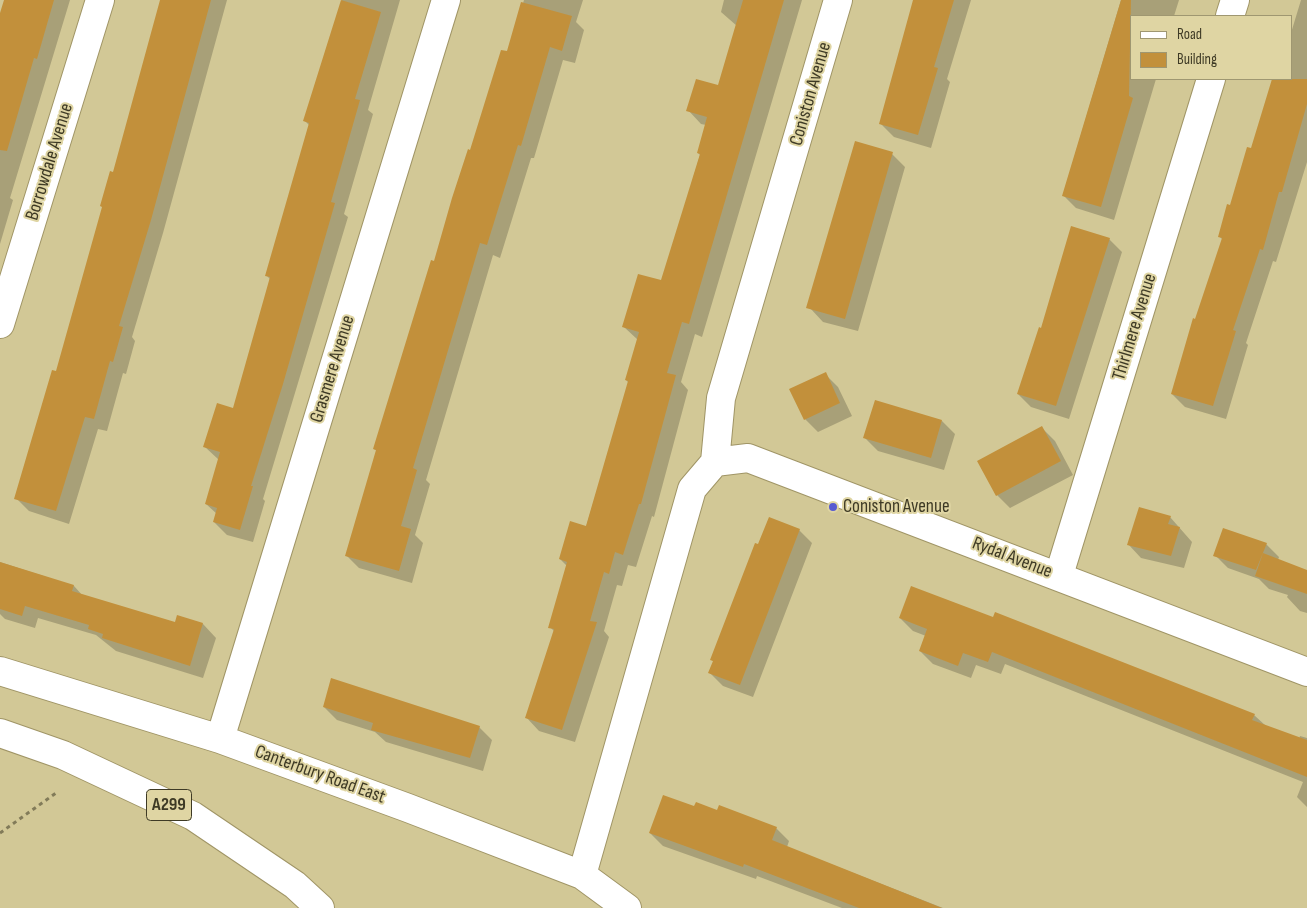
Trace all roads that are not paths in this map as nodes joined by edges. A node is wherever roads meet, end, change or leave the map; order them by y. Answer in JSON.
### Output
{"nodes":[{"id":1,"x":100,"y":0,"type":"edge"},
{"id":2,"x":446,"y":0,"type":"edge"},
{"id":3,"x":838,"y":0,"type":"edge"},
{"id":4,"x":1235,"y":0,"type":"edge"},
{"id":5,"x":1230,"y":15,"type":"edge"},
{"id":6,"x":1211,"y":80,"type":"edge"},
{"id":7,"x":0,"y":324,"type":"edge"},
{"id":8,"x":715,"y":462,"type":"junction"},
{"id":9,"x":1059,"y":575,"type":"junction"},
{"id":10,"x":0,"y":671,"type":"edge"},
{"id":11,"x":1307,"y":672,"type":"edge"},
{"id":12,"x":0,"y":733,"type":"edge"},
{"id":13,"x":220,"y":739,"type":"junction"},
{"id":14,"x":582,"y":875,"type":"junction"},
{"id":15,"x":320,"y":908,"type":"edge"},
{"id":16,"x":627,"y":908,"type":"edge"}],
"edges":[{"from":1,"to":7,"type":"main road","name":"Borrowdale Avenue"},
{"from":2,"to":13,"type":"main road","name":"Grasmere Avenue"},
{"from":3,"to":8,"type":"main road","name":"Coniston Avenue"},
{"from":4,"to":5,"type":"main road"},
{"from":6,"to":9,"type":"main road","name":"Thirlmere Avenue"},
{"from":8,"to":9,"type":"main road","name":"Rydal Avenue"},
{"from":8,"to":14,"type":"main road"},
{"from":9,"to":11,"type":"main road","name":"Rydal Avenue"},
{"from":10,"to":13,"type":"main road","name":"Canterbury Road East"},
{"from":12,"to":15,"type":"main road","number":"A299"},
{"from":13,"to":14,"type":"main road","name":"Canterbury Road East"},
{"from":14,"to":16,"type":"main road","name":"Canterbury Road East"}]}
